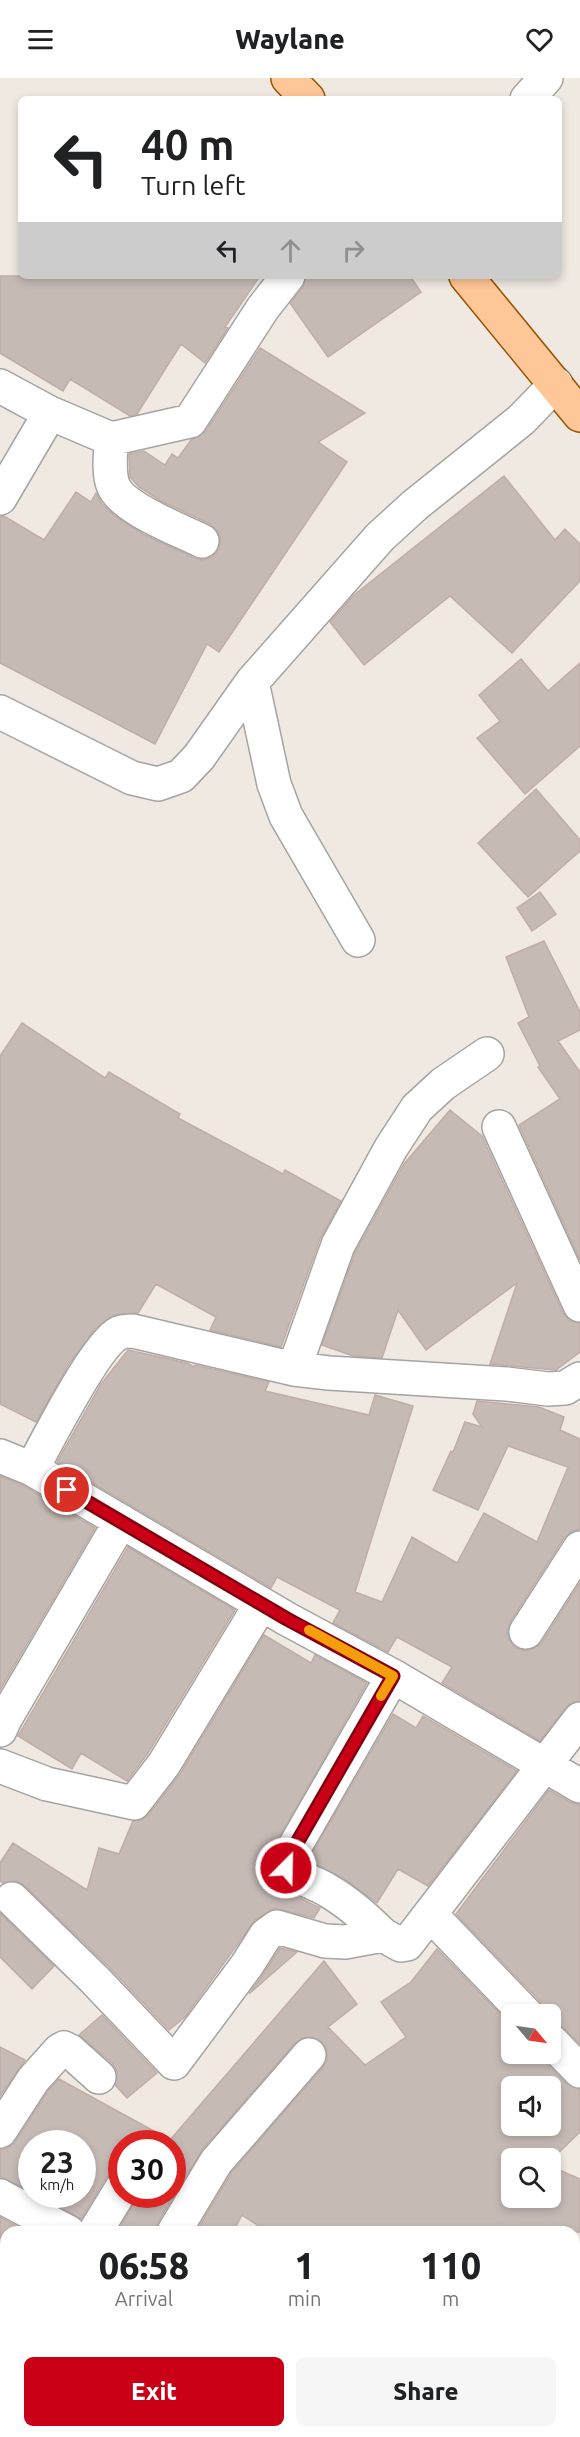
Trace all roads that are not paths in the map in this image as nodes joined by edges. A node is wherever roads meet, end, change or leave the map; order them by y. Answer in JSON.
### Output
{"nodes":[{"id":1,"x":288,"y":78,"type":"edge"},
{"id":2,"x":546,"y":78,"type":"edge"},
{"id":3,"x":305,"y":96,"type":"edge"},
{"id":4,"x":530,"y":96,"type":"edge"},
{"id":5,"x":286,"y":279,"type":"edge"},
{"id":6,"x":468,"y":279,"type":"edge"},
{"id":7,"x":556,"y":384,"type":"junction"},
{"id":8,"x":0,"y":386,"type":"edge"},
{"id":9,"x":50,"y":413,"type":"junction"},
{"id":10,"x":580,"y":415,"type":"edge"},
{"id":11,"x":111,"y":439,"type":"junction"},
{"id":12,"x":0,"y":498,"type":"edge"},
{"id":13,"x":202,"y":541,"type":"dead end"},
{"id":14,"x":252,"y":682,"type":"junction"},
{"id":15,"x":0,"y":712,"type":"edge"},
{"id":16,"x":358,"y":940,"type":"dead end"},
{"id":17,"x":487,"y":1054,"type":"dead end"},
{"id":18,"x":499,"y":1127,"type":"dead end"},
{"id":19,"x":580,"y":1305,"type":"edge"},
{"id":20,"x":294,"y":1369,"type":"junction"},
{"id":21,"x":580,"y":1379,"type":"edge"},
{"id":22,"x":0,"y":1456,"type":"edge"},
{"id":23,"x":32,"y":1469,"type":"junction"},
{"id":24,"x":121,"y":1521,"type":"junction"},
{"id":25,"x":580,"y":1548,"type":"edge"},
{"id":26,"x":261,"y":1604,"type":"junction"},
{"id":27,"x":526,"y":1632,"type":"dead end"},
{"id":28,"x":393,"y":1676,"type":"junction"},
{"id":29,"x":580,"y":1719,"type":"edge"},
{"id":30,"x":0,"y":1730,"type":"edge"},
{"id":31,"x":545,"y":1764,"type":"junction"},
{"id":32,"x":0,"y":1766,"type":"edge"},
{"id":33,"x":580,"y":1786,"type":"edge"},
{"id":34,"x":12,"y":1899,"type":"dead end"},
{"id":35,"x":430,"y":1914,"type":"junction"},
{"id":36,"x":383,"y":1935,"type":"junction"},
{"id":37,"x":516,"y":2004,"type":"edge"},
{"id":38,"x":561,"y":2051,"type":"edge"},
{"id":39,"x":309,"y":2055,"type":"dead end"},
{"id":40,"x":580,"y":2071,"type":"edge"},
{"id":41,"x":99,"y":2077,"type":"dead end"},
{"id":42,"x":0,"y":2131,"type":"edge"},
{"id":43,"x":0,"y":2196,"type":"edge"},
{"id":44,"x":109,"y":2208,"type":"edge"},
{"id":45,"x":57,"y":2226,"type":"edge"},
{"id":46,"x":98,"y":2226,"type":"edge"},
{"id":47,"x":178,"y":2226,"type":"edge"}],
"edges":[{"from":1,"to":3,"type":"main road"},
{"from":2,"to":4,"type":"street"},
{"from":5,"to":11,"type":"street"},
{"from":6,"to":7,"type":"main road"},
{"from":7,"to":10,"type":"main road"},
{"from":7,"to":14,"type":"street"},
{"from":8,"to":9,"type":"street"},
{"from":9,"to":11,"type":"street"},
{"from":9,"to":12,"type":"street"},
{"from":11,"to":13,"type":"street"},
{"from":14,"to":15,"type":"street"},
{"from":14,"to":16,"type":"street"},
{"from":17,"to":20,"type":"street"},
{"from":18,"to":19,"type":"street"},
{"from":20,"to":21,"type":"street"},
{"from":20,"to":23,"type":"street"},
{"from":22,"to":23,"type":"street"},
{"from":23,"to":24,"type":"street"},
{"from":24,"to":26,"type":"street"},
{"from":24,"to":30,"type":"street"},
{"from":25,"to":27,"type":"street"},
{"from":26,"to":28,"type":"street"},
{"from":26,"to":32,"type":"street"},
{"from":28,"to":31,"type":"street"},
{"from":28,"to":36,"type":"street"},
{"from":29,"to":31,"type":"street"},
{"from":31,"to":33,"type":"street"},
{"from":31,"to":35,"type":"street"},
{"from":34,"to":36,"type":"street"},
{"from":35,"to":36,"type":"street"},
{"from":35,"to":37,"type":"street"},
{"from":38,"to":40,"type":"street"},
{"from":39,"to":47,"type":"street"},
{"from":41,"to":42,"type":"street"},
{"from":43,"to":45,"type":"street"},
{"from":44,"to":46,"type":"street"}]}
